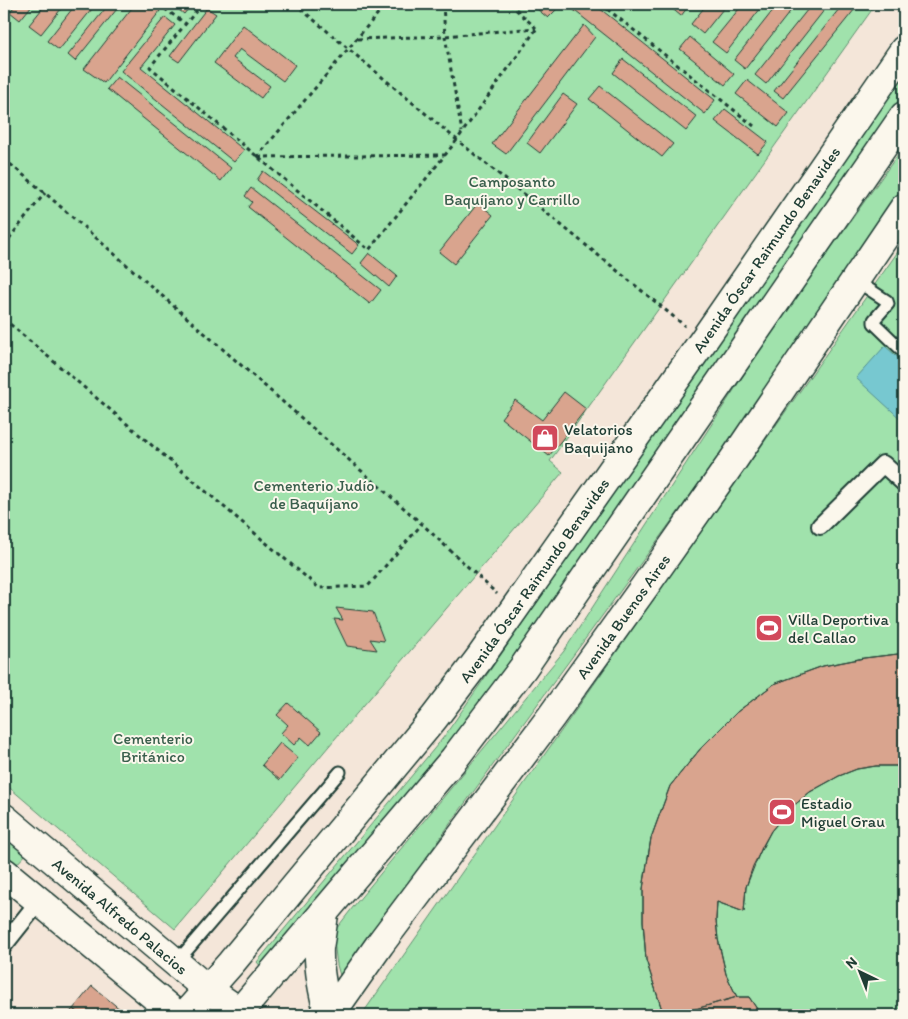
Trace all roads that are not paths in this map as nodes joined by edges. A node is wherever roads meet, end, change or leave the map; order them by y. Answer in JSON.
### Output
{"nodes":[{"id":1,"x":904,"y":50,"type":"edge"},
{"id":2,"x":904,"y":116,"type":"edge"},
{"id":3,"x":904,"y":208,"type":"edge"},
{"id":4,"x":855,"y":280,"type":"junction"},
{"id":5,"x":904,"y":352,"type":"edge"},
{"id":6,"x":904,"y":484,"type":"edge"},
{"id":7,"x":820,"y":526,"type":"dead end"},
{"id":8,"x":340,"y":772,"type":"dead end"},
{"id":9,"x":4,"y":818,"type":"edge"},
{"id":10,"x":54,"y":860,"type":"junction"},
{"id":11,"x":4,"y":872,"type":"edge"},
{"id":12,"x":33,"y":896,"type":"junction"},
{"id":13,"x":324,"y":912,"type":"junction"},
{"id":14,"x":4,"y":946,"type":"edge"},
{"id":15,"x":176,"y":963,"type":"junction"},
{"id":16,"x":207,"y":989,"type":"junction"},
{"id":17,"x":239,"y":1013,"type":"edge"},
{"id":18,"x":177,"y":1015,"type":"edge"},
{"id":19,"x":185,"y":1015,"type":"edge"},
{"id":20,"x":329,"y":1015,"type":"edge"}],
"edges":[{"from":1,"to":16,"type":"main road","name":"Avenida Óscar Raimundo Benavides"},
{"from":2,"to":13,"type":"main road"},
{"from":3,"to":4,"type":"main road","name":"Avenida Buenos Aires"},
{"from":4,"to":5,"type":"lane"},
{"from":4,"to":20,"type":"main road","name":"Avenida Buenos Aires"},
{"from":6,"to":7,"type":"street"},
{"from":8,"to":15,"type":"lane"},
{"from":9,"to":10,"type":"main road","name":"Avenida Alfredo Palacios"},
{"from":10,"to":12,"type":"main road"},
{"from":10,"to":15,"type":"main road","name":"Avenida Alfredo Palacios"},
{"from":11,"to":12,"type":"main road"},
{"from":12,"to":14,"type":"street"},
{"from":12,"to":18,"type":"main road"},
{"from":13,"to":17,"type":"main road"},
{"from":13,"to":20,"type":"main road"},
{"from":15,"to":16,"type":"main road","name":"Avenida Alfredo Palacios"},
{"from":16,"to":17,"type":"main road","name":"Avenida Alfredo Palacios"},
{"from":16,"to":19,"type":"main road","name":"Avenida Óscar Raimundo Benavides"}]}
